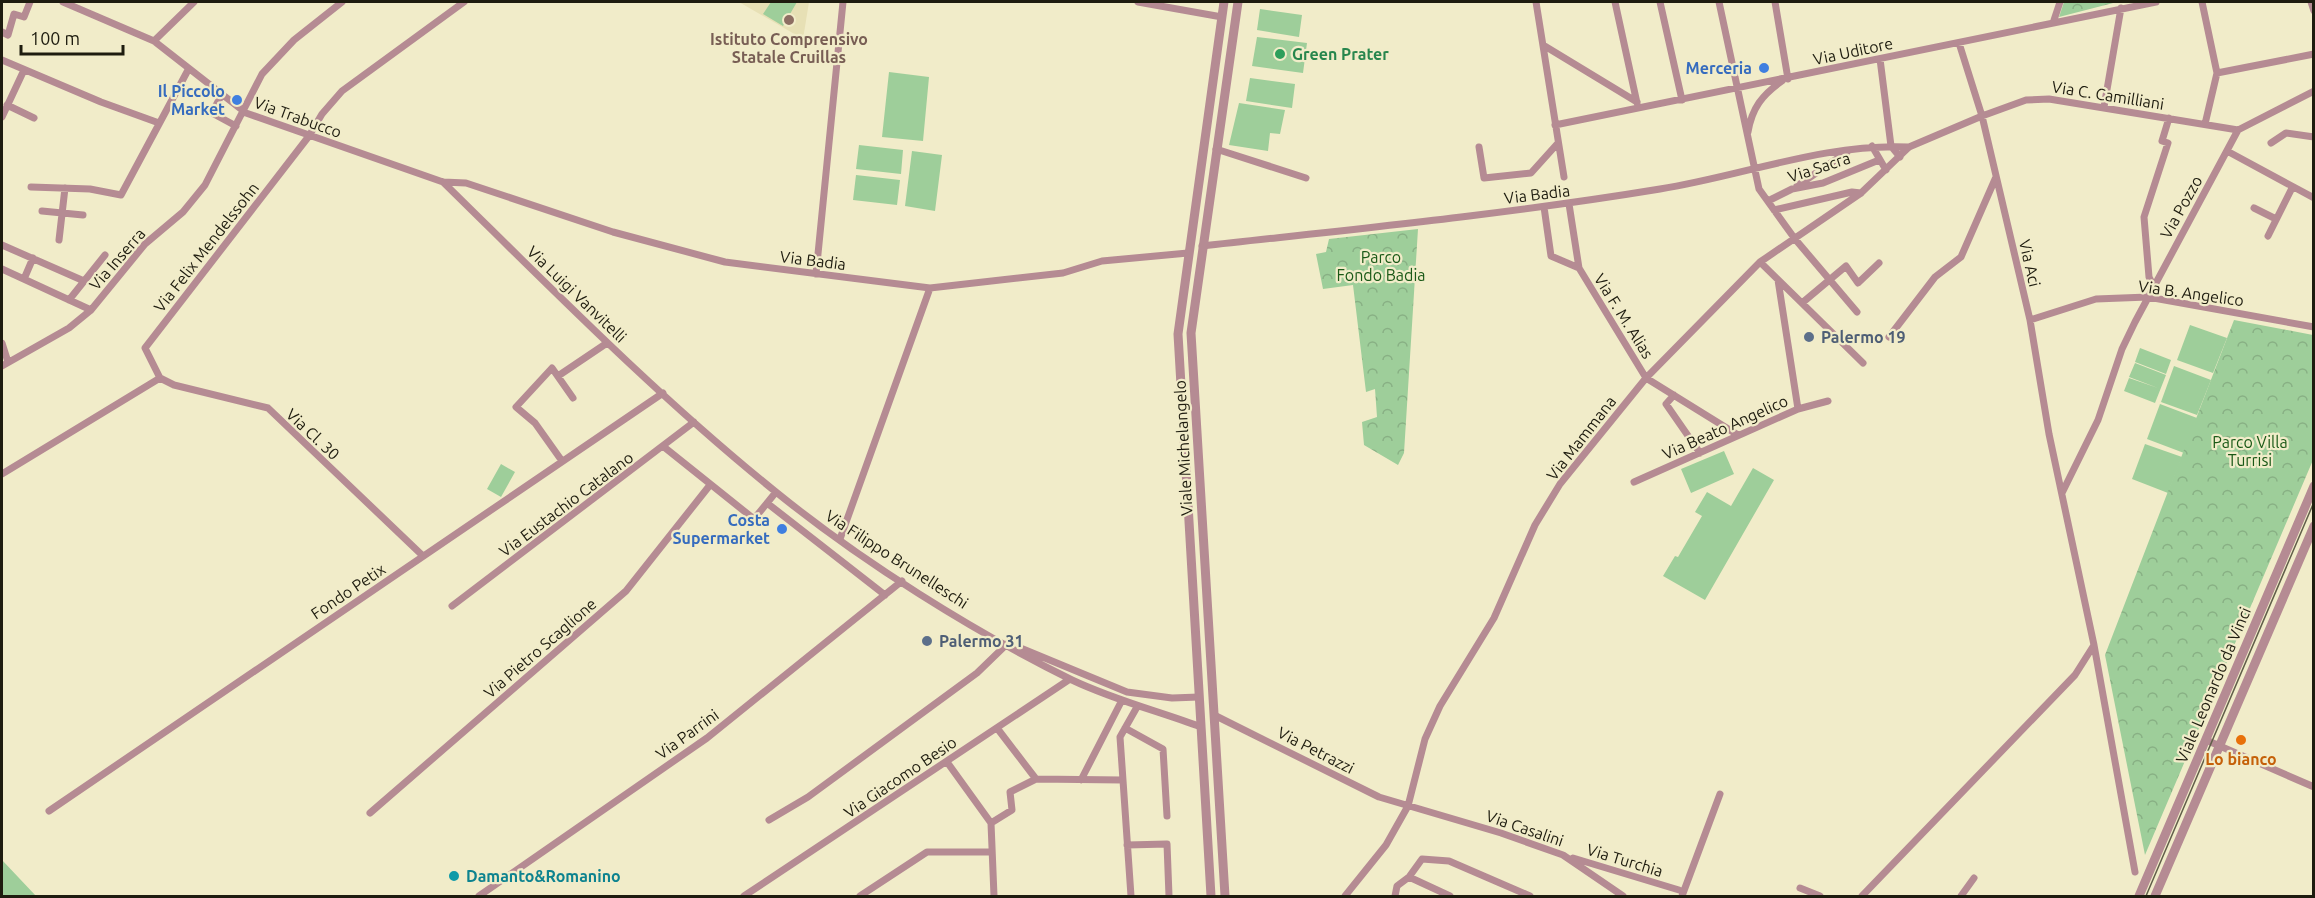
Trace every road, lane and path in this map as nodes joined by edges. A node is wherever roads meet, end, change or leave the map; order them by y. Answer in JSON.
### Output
{"nodes":[{"id":1,"x":30,"y":2,"type":"edge"},
{"id":2,"x":63,"y":2,"type":"edge"},
{"id":3,"x":194,"y":2,"type":"edge"},
{"id":4,"x":342,"y":2,"type":"edge"},
{"id":5,"x":464,"y":2,"type":"edge"},
{"id":6,"x":843,"y":2,"type":"edge"},
{"id":7,"x":1138,"y":2,"type":"edge"},
{"id":8,"x":1224,"y":2,"type":"edge"},
{"id":9,"x":1238,"y":2,"type":"edge"},
{"id":10,"x":1536,"y":2,"type":"edge"},
{"id":11,"x":1615,"y":2,"type":"edge"},
{"id":12,"x":1660,"y":2,"type":"edge"},
{"id":13,"x":1719,"y":2,"type":"edge"},
{"id":14,"x":1776,"y":2,"type":"edge"},
{"id":15,"x":2060,"y":2,"type":"edge"},
{"id":16,"x":2156,"y":2,"type":"edge"},
{"id":17,"x":2202,"y":2,"type":"edge"},
{"id":18,"x":2311,"y":2,"type":"edge"},
{"id":19,"x":1174,"y":5,"type":"edge"},
{"id":20,"x":2121,"y":8,"type":"junction"},
{"id":21,"x":2313,"y":11,"type":"edge"},
{"id":22,"x":1222,"y":17,"type":"junction"},
{"id":23,"x":2054,"y":20,"type":"junction"},
{"id":24,"x":2,"y":32,"type":"edge"},
{"id":25,"x":154,"y":40,"type":"junction"},
{"id":26,"x":1959,"y":43,"type":"junction"},
{"id":27,"x":1543,"y":45,"type":"junction"},
{"id":28,"x":2313,"y":54,"type":"edge"},
{"id":29,"x":1880,"y":59,"type":"junction"},
{"id":30,"x":2,"y":60,"type":"edge"},
{"id":31,"x":24,"y":70,"type":"junction"},
{"id":32,"x":188,"y":70,"type":"junction"},
{"id":33,"x":2217,"y":73,"type":"junction"},
{"id":34,"x":1213,"y":79,"type":"junction"},
{"id":35,"x":1786,"y":79,"type":"junction"},
{"id":36,"x":1226,"y":80,"type":"junction"},
{"id":37,"x":1737,"y":89,"type":"junction"},
{"id":38,"x":2313,"y":91,"type":"edge"},
{"id":39,"x":221,"y":96,"type":"junction"},
{"id":40,"x":1682,"y":100,"type":"junction"},
{"id":41,"x":7,"y":105,"type":"junction"},
{"id":42,"x":1638,"y":105,"type":"junction"},
{"id":43,"x":2104,"y":107,"type":"junction"},
{"id":44,"x":241,"y":110,"type":"junction"},
{"id":45,"x":1982,"y":116,"type":"junction"},
{"id":46,"x":2,"y":117,"type":"edge"},
{"id":47,"x":34,"y":118,"type":"dead end"},
{"id":48,"x":2169,"y":118,"type":"junction"},
{"id":49,"x":159,"y":123,"type":"junction"},
{"id":50,"x":2205,"y":124,"type":"junction"},
{"id":51,"x":1555,"y":125,"type":"junction"},
{"id":52,"x":236,"y":126,"type":"junction"},
{"id":53,"x":2238,"y":130,"type":"junction"},
{"id":54,"x":309,"y":136,"type":"junction"},
{"id":55,"x":1747,"y":137,"type":"junction"},
{"id":56,"x":2313,"y":137,"type":"edge"},
{"id":57,"x":1558,"y":143,"type":"junction"},
{"id":58,"x":2271,"y":143,"type":"dead end"},
{"id":59,"x":1872,"y":146,"type":"junction"},
{"id":60,"x":1891,"y":146,"type":"junction"},
{"id":61,"x":1479,"y":147,"type":"dead end"},
{"id":62,"x":1909,"y":147,"type":"junction"},
{"id":63,"x":1216,"y":149,"type":"junction"},
{"id":64,"x":1849,"y":150,"type":"junction"},
{"id":65,"x":2227,"y":151,"type":"junction"},
{"id":66,"x":1900,"y":157,"type":"junction"},
{"id":67,"x":1879,"y":160,"type":"junction"},
{"id":68,"x":1753,"y":167,"type":"junction"},
{"id":69,"x":1886,"y":170,"type":"junction"},
{"id":70,"x":1564,"y":177,"type":"dead end"},
{"id":71,"x":1996,"y":177,"type":"junction"},
{"id":72,"x":1306,"y":178,"type":"dead end"},
{"id":73,"x":443,"y":182,"type":"junction"},
{"id":74,"x":31,"y":187,"type":"dead end"},
{"id":75,"x":64,"y":188,"type":"junction"},
{"id":76,"x":2292,"y":188,"type":"junction"},
{"id":77,"x":1792,"y":189,"type":"junction"},
{"id":78,"x":1861,"y":193,"type":"junction"},
{"id":79,"x":2313,"y":198,"type":"edge"},
{"id":80,"x":1768,"y":201,"type":"junction"},
{"id":81,"x":1569,"y":204,"type":"junction"},
{"id":82,"x":1544,"y":207,"type":"junction"},
{"id":83,"x":2254,"y":208,"type":"dead end"},
{"id":84,"x":1774,"y":210,"type":"junction"},
{"id":85,"x":42,"y":211,"type":"dead end"},
{"id":86,"x":62,"y":213,"type":"junction"},
{"id":87,"x":83,"y":215,"type":"dead end"},
{"id":88,"x":2276,"y":219,"type":"junction"},
{"id":89,"x":2268,"y":236,"type":"dead end"},
{"id":90,"x":1795,"y":239,"type":"junction"},
{"id":91,"x":59,"y":240,"type":"dead end"},
{"id":92,"x":2,"y":245,"type":"edge"},
{"id":93,"x":1202,"y":246,"type":"junction"},
{"id":94,"x":1188,"y":253,"type":"junction"},
{"id":95,"x":105,"y":255,"type":"dead end"},
{"id":96,"x":33,"y":258,"type":"junction"},
{"id":97,"x":1760,"y":262,"type":"junction"},
{"id":98,"x":1879,"y":262,"type":"dead end"},
{"id":99,"x":1579,"y":268,"type":"junction"},
{"id":100,"x":2,"y":269,"type":"edge"},
{"id":101,"x":816,"y":274,"type":"junction"},
{"id":102,"x":24,"y":279,"type":"junction"},
{"id":103,"x":1778,"y":280,"type":"junction"},
{"id":104,"x":1828,"y":280,"type":"junction"},
{"id":105,"x":84,"y":281,"type":"junction"},
{"id":106,"x":2153,"y":285,"type":"junction"},
{"id":107,"x":930,"y":288,"type":"junction"},
{"id":108,"x":2148,"y":297,"type":"junction"},
{"id":109,"x":69,"y":300,"type":"junction"},
{"id":110,"x":1802,"y":303,"type":"junction"},
{"id":111,"x":91,"y":310,"type":"junction"},
{"id":112,"x":1857,"y":312,"type":"dead end"},
{"id":113,"x":2030,"y":320,"type":"junction"},
{"id":114,"x":2313,"y":327,"type":"edge"},
{"id":115,"x":1889,"y":337,"type":"dead end"},
{"id":116,"x":607,"y":343,"type":"junction"},
{"id":117,"x":2,"y":344,"type":"edge"},
{"id":118,"x":1863,"y":363,"type":"dead end"},
{"id":119,"x":5,"y":364,"type":"edge"},
{"id":120,"x":558,"y":376,"type":"junction"},
{"id":121,"x":160,"y":378,"type":"junction"},
{"id":122,"x":1646,"y":378,"type":"junction"},
{"id":123,"x":663,"y":393,"type":"junction"},
{"id":124,"x":1674,"y":395,"type":"junction"},
{"id":125,"x":573,"y":398,"type":"dead end"},
{"id":126,"x":1828,"y":401,"type":"dead end"},
{"id":127,"x":1798,"y":409,"type":"junction"},
{"id":128,"x":694,"y":422,"type":"junction"},
{"id":129,"x":1738,"y":435,"type":"junction"},
{"id":130,"x":664,"y":447,"type":"junction"},
{"id":131,"x":1700,"y":453,"type":"junction"},
{"id":132,"x":562,"y":461,"type":"junction"},
{"id":133,"x":2,"y":474,"type":"edge"},
{"id":134,"x":1634,"y":482,"type":"dead end"},
{"id":135,"x":710,"y":485,"type":"junction"},
{"id":136,"x":2313,"y":489,"type":"edge"},
{"id":137,"x":776,"y":492,"type":"junction"},
{"id":138,"x":2062,"y":493,"type":"junction"},
{"id":139,"x":767,"y":503,"type":"junction"},
{"id":140,"x":2313,"y":526,"type":"edge"},
{"id":141,"x":840,"y":539,"type":"junction"},
{"id":142,"x":423,"y":556,"type":"junction"},
{"id":143,"x":1205,"y":559,"type":"junction"},
{"id":144,"x":1190,"y":560,"type":"junction"},
{"id":145,"x":902,"y":581,"type":"junction"},
{"id":146,"x":885,"y":595,"type":"junction"},
{"id":147,"x":452,"y":606,"type":"dead end"},
{"id":148,"x":1007,"y":644,"type":"junction"},
{"id":149,"x":2094,"y":645,"type":"junction"},
{"id":150,"x":1070,"y":679,"type":"junction"},
{"id":151,"x":1199,"y":697,"type":"junction"},
{"id":152,"x":1120,"y":702,"type":"junction"},
{"id":153,"x":1137,"y":707,"type":"junction"},
{"id":154,"x":1215,"y":715,"type":"junction"},
{"id":155,"x":1201,"y":727,"type":"junction"},
{"id":156,"x":997,"y":728,"type":"junction"},
{"id":157,"x":1125,"y":728,"type":"junction"},
{"id":158,"x":2206,"y":740,"type":"junction"},
{"id":159,"x":2219,"y":746,"type":"junction"},
{"id":160,"x":947,"y":762,"type":"junction"},
{"id":161,"x":1035,"y":779,"type":"junction"},
{"id":162,"x":1081,"y":780,"type":"junction"},
{"id":163,"x":1122,"y":780,"type":"junction"},
{"id":164,"x":2313,"y":787,"type":"edge"},
{"id":165,"x":1720,"y":794,"type":"dead end"},
{"id":166,"x":1408,"y":806,"type":"junction"},
{"id":167,"x":49,"y":811,"type":"dead end"},
{"id":168,"x":370,"y":813,"type":"dead end"},
{"id":169,"x":1167,"y":816,"type":"dead end"},
{"id":170,"x":769,"y":820,"type":"dead end"},
{"id":171,"x":991,"y":823,"type":"junction"},
{"id":172,"x":1127,"y":845,"type":"junction"},
{"id":173,"x":992,"y":852,"type":"junction"},
{"id":174,"x":1563,"y":855,"type":"junction"},
{"id":175,"x":2135,"y":872,"type":"dead end"},
{"id":176,"x":1409,"y":877,"type":"junction"},
{"id":177,"x":1974,"y":878,"type":"dead end"},
{"id":178,"x":1800,"y":888,"type":"dead end"},
{"id":179,"x":1681,"y":894,"type":"edge"},
{"id":180,"x":479,"y":897,"type":"edge"},
{"id":181,"x":744,"y":897,"type":"edge"},
{"id":182,"x":860,"y":897,"type":"edge"},
{"id":183,"x":994,"y":897,"type":"edge"},
{"id":184,"x":1131,"y":897,"type":"edge"},
{"id":185,"x":1169,"y":897,"type":"edge"},
{"id":186,"x":1211,"y":897,"type":"edge"},
{"id":187,"x":1225,"y":897,"type":"edge"},
{"id":188,"x":1346,"y":897,"type":"edge"},
{"id":189,"x":1395,"y":897,"type":"edge"},
{"id":190,"x":1450,"y":897,"type":"edge"},
{"id":191,"x":1530,"y":897,"type":"edge"},
{"id":192,"x":1623,"y":897,"type":"edge"},
{"id":193,"x":1820,"y":897,"type":"edge"},
{"id":194,"x":1862,"y":897,"type":"edge"},
{"id":195,"x":1961,"y":897,"type":"edge"},
{"id":196,"x":2139,"y":897,"type":"edge"},
{"id":197,"x":2155,"y":897,"type":"edge"}],
"edges":[{"from":1,"to":24,"type":"street"},
{"from":2,"to":25,"type":"street","name":"Via Trabucco"},
{"from":3,"to":25,"type":"street"},
{"from":4,"to":44,"type":"street","name":"Via Inserra"},
{"from":5,"to":54,"type":"street"},
{"from":6,"to":101,"type":"street"},
{"from":7,"to":19,"type":"street"},
{"from":8,"to":22,"type":"street","name":"Viale Michelangelo"},
{"from":9,"to":36,"type":"street","name":"Viale Michelangelo"},
{"from":10,"to":27,"type":"street"},
{"from":11,"to":42,"type":"street"},
{"from":12,"to":40,"type":"street"},
{"from":13,"to":37,"type":"street"},
{"from":14,"to":35,"type":"street"},
{"from":15,"to":23,"type":"street"},
{"from":16,"to":20,"type":"street","name":"Via Uditore"},
{"from":17,"to":33,"type":"street"},
{"from":18,"to":21,"type":"street"},
{"from":19,"to":22,"type":"street"},
{"from":20,"to":23,"type":"street","name":"Via Uditore"},
{"from":20,"to":43,"type":"street"},
{"from":22,"to":34,"type":"street","name":"Viale Michelangelo"},
{"from":23,"to":26,"type":"street","name":"Via Uditore"},
{"from":25,"to":32,"type":"street","name":"Via Trabucco"},
{"from":26,"to":29,"type":"street","name":"Via Uditore"},
{"from":26,"to":45,"type":"street","name":"Via Aci"},
{"from":27,"to":42,"type":"street"},
{"from":27,"to":51,"type":"street"},
{"from":28,"to":33,"type":"street"},
{"from":29,"to":35,"type":"street","name":"Via Uditore"},
{"from":29,"to":60,"type":"street"},
{"from":30,"to":31,"type":"street"},
{"from":31,"to":41,"type":"street"},
{"from":31,"to":49,"type":"street"},
{"from":32,"to":39,"type":"street","name":"Via Trabucco"},
{"from":32,"to":49,"type":"street"},
{"from":33,"to":50,"type":"street"},
{"from":34,"to":36,"type":"street"},
{"from":34,"to":94,"type":"street","name":"Viale Michelangelo"},
{"from":35,"to":37,"type":"street","name":"Via Uditore"},
{"from":35,"to":55,"type":"street"},
{"from":36,"to":63,"type":"street","name":"Viale Michelangelo"},
{"from":37,"to":40,"type":"street","name":"Via Uditore"},
{"from":37,"to":55,"type":"street"},
{"from":38,"to":53,"type":"street"},
{"from":39,"to":44,"type":"street","name":"Via Trabucco"},
{"from":39,"to":52,"type":"street"},
{"from":40,"to":42,"type":"street","name":"Via Uditore"},
{"from":41,"to":46,"type":"street"},
{"from":41,"to":47,"type":"street"},
{"from":42,"to":51,"type":"street","name":"Via Uditore"},
{"from":43,"to":45,"type":"street","name":"Via C. Camilliani"},
{"from":43,"to":48,"type":"street","name":"Via C. Camilliani"},
{"from":44,"to":52,"type":"street","name":"Via Inserra"},
{"from":44,"to":54,"type":"street","name":"Via Trabucco"},
{"from":45,"to":62,"type":"street","name":"Via C. Camilliani"},
{"from":45,"to":71,"type":"street","name":"Via Aci"},
{"from":48,"to":50,"type":"street","name":"Via C. Camilliani"},
{"from":48,"to":106,"type":"street"},
{"from":49,"to":75,"type":"street"},
{"from":50,"to":53,"type":"street","name":"Via C. Camilliani"},
{"from":51,"to":57,"type":"street"},
{"from":52,"to":111,"type":"street","name":"Via Inserra"},
{"from":53,"to":65,"type":"street","name":"Via Pozzo"},
{"from":54,"to":73,"type":"street","name":"Via Trabucco"},
{"from":54,"to":121,"type":"street","name":"Via Felix Mendelssohn"},
{"from":55,"to":68,"type":"street"},
{"from":56,"to":58,"type":"street"},
{"from":57,"to":61,"type":"street"},
{"from":57,"to":70,"type":"street"},
{"from":59,"to":60,"type":"street","name":"Via Badia"},
{"from":59,"to":64,"type":"street","name":"Via Badia"},
{"from":59,"to":67,"type":"street"},
{"from":60,"to":62,"type":"street","name":"Via Badia"},
{"from":60,"to":66,"type":"street"},
{"from":62,"to":66,"type":"street","name":"Via Mammana"},
{"from":63,"to":72,"type":"street"},
{"from":63,"to":93,"type":"street","name":"Viale Michelangelo"},
{"from":64,"to":68,"type":"street","name":"Via Badia"},
{"from":64,"to":77,"type":"street"},
{"from":65,"to":76,"type":"street"},
{"from":65,"to":106,"type":"street","name":"Via Pozzo"},
{"from":66,"to":69,"type":"street","name":"Via Mammana"},
{"from":67,"to":69,"type":"street"},
{"from":67,"to":77,"type":"street","name":"Via Sacra"},
{"from":68,"to":80,"type":"street"},
{"from":68,"to":81,"type":"street","name":"Via Badia"},
{"from":69,"to":78,"type":"street","name":"Via Mammana"},
{"from":71,"to":113,"type":"street","name":"Via Aci"},
{"from":71,"to":115,"type":"street"},
{"from":73,"to":101,"type":"street","name":"Via Badia"},
{"from":73,"to":116,"type":"street","name":"Via Luigi Vanvitelli"},
{"from":74,"to":75,"type":"street"},
{"from":75,"to":86,"type":"street"},
{"from":76,"to":79,"type":"street"},
{"from":76,"to":88,"type":"street"},
{"from":77,"to":80,"type":"street","name":"Via Sacra"},
{"from":78,"to":84,"type":"street"},
{"from":78,"to":90,"type":"street","name":"Via Mammana"},
{"from":80,"to":84,"type":"street"},
{"from":81,"to":82,"type":"street","name":"Via Badia"},
{"from":81,"to":99,"type":"street","name":"Via F. M. Alias"},
{"from":82,"to":93,"type":"street","name":"Via Badia"},
{"from":82,"to":99,"type":"street","name":"Via F. M. Alias"},
{"from":83,"to":88,"type":"street"},
{"from":84,"to":90,"type":"street"},
{"from":85,"to":86,"type":"street"},
{"from":86,"to":87,"type":"street"},
{"from":86,"to":91,"type":"street"},
{"from":88,"to":89,"type":"street"},
{"from":90,"to":97,"type":"street","name":"Via Mammana"},
{"from":90,"to":104,"type":"street"},
{"from":92,"to":96,"type":"street"},
{"from":93,"to":143,"type":"street","name":"Viale Michelangelo"},
{"from":94,"to":107,"type":"street","name":"Via Badia"},
{"from":94,"to":144,"type":"street","name":"Viale Michelangelo"},
{"from":95,"to":105,"type":"street"},
{"from":96,"to":102,"type":"street"},
{"from":96,"to":105,"type":"street"},
{"from":97,"to":103,"type":"street"},
{"from":97,"to":122,"type":"street","name":"Via Mammana"},
{"from":98,"to":104,"type":"street"},
{"from":99,"to":122,"type":"street","name":"Via F. M. Alias"},
{"from":100,"to":102,"type":"street"},
{"from":101,"to":107,"type":"street","name":"Via Badia"},
{"from":102,"to":109,"type":"street"},
{"from":103,"to":110,"type":"street"},
{"from":103,"to":127,"type":"street"},
{"from":104,"to":110,"type":"street"},
{"from":104,"to":112,"type":"street"},
{"from":105,"to":109,"type":"street"},
{"from":106,"to":108,"type":"street","name":"Via Pozzo"},
{"from":107,"to":141,"type":"street"},
{"from":108,"to":113,"type":"street","name":"Via B. Angelico"},
{"from":108,"to":114,"type":"street","name":"Via B. Angelico"},
{"from":108,"to":138,"type":"street","name":"Via Pozzo"},
{"from":109,"to":111,"type":"street"},
{"from":110,"to":118,"type":"street"},
{"from":111,"to":119,"type":"street","name":"Via Inserra"},
{"from":113,"to":138,"type":"street","name":"Via Aci"},
{"from":116,"to":120,"type":"street"},
{"from":116,"to":123,"type":"street","name":"Via Luigi Vanvitelli"},
{"from":117,"to":119,"type":"street"},
{"from":120,"to":125,"type":"street"},
{"from":120,"to":132,"type":"street"},
{"from":121,"to":133,"type":"street"},
{"from":121,"to":142,"type":"street","name":"Via Cl. 30"},
{"from":122,"to":124,"type":"street"},
{"from":122,"to":166,"type":"street","name":"Via Mammana"},
{"from":123,"to":128,"type":"street","name":"Via Luigi Vanvitelli"},
{"from":123,"to":132,"type":"street","name":"Fondo Petix"},
{"from":124,"to":129,"type":"street"},
{"from":124,"to":131,"type":"street"},
{"from":126,"to":127,"type":"street","name":"Via Beato Angelico"},
{"from":127,"to":129,"type":"street","name":"Via Beato Angelico"},
{"from":128,"to":130,"type":"street","name":"Via Eustachio Catalano"},
{"from":128,"to":137,"type":"street","name":"Via Filippo Brunelleschi"},
{"from":129,"to":131,"type":"street","name":"Via Beato Angelico"},
{"from":130,"to":135,"type":"street"},
{"from":130,"to":147,"type":"street","name":"Via Eustachio Catalano"},
{"from":131,"to":134,"type":"street","name":"Via Beato Angelico"},
{"from":132,"to":142,"type":"street","name":"Fondo Petix"},
{"from":135,"to":139,"type":"street"},
{"from":135,"to":168,"type":"street","name":"Via Pietro Scaglione"},
{"from":136,"to":158,"type":"street","name":"Viale Leonardo da Vinci"},
{"from":137,"to":139,"type":"street"},
{"from":137,"to":141,"type":"street","name":"Via Filippo Brunelleschi"},
{"from":138,"to":149,"type":"street","name":"Via Aci"},
{"from":139,"to":146,"type":"street"},
{"from":140,"to":159,"type":"street","name":"Viale Leonardo da Vinci"},
{"from":141,"to":145,"type":"street","name":"Via Filippo Brunelleschi"},
{"from":142,"to":167,"type":"street","name":"Fondo Petix"},
{"from":143,"to":144,"type":"street"},
{"from":143,"to":154,"type":"street","name":"Viale Michelangelo"},
{"from":144,"to":151,"type":"street","name":"Viale Michelangelo"},
{"from":145,"to":146,"type":"street","name":"Via Parrini"},
{"from":145,"to":148,"type":"street","name":"Via Filippo Brunelleschi"},
{"from":146,"to":180,"type":"street","name":"Via Parrini"},
{"from":148,"to":150,"type":"street","name":"Via Filippo Brunelleschi"},
{"from":148,"to":151,"type":"street","name":"Via Filippo Brunelleschi"},
{"from":148,"to":170,"type":"street"},
{"from":149,"to":175,"type":"street","name":"Via Aci"},
{"from":149,"to":194,"type":"street"},
{"from":150,"to":152,"type":"street","name":"Via Filippo Brunelleschi"},
{"from":150,"to":156,"type":"street","name":"Via Giacomo Besio"},
{"from":151,"to":155,"type":"street","name":"Viale Michelangelo"},
{"from":152,"to":153,"type":"street","name":"Via Filippo Brunelleschi"},
{"from":152,"to":162,"type":"street"},
{"from":153,"to":155,"type":"street","name":"Via Filippo Brunelleschi"},
{"from":153,"to":157,"type":"street"},
{"from":154,"to":166,"type":"street","name":"Via Petrazzi"},
{"from":154,"to":187,"type":"street","name":"Viale Michelangelo"},
{"from":155,"to":186,"type":"street","name":"Viale Michelangelo"},
{"from":156,"to":160,"type":"street","name":"Via Giacomo Besio"},
{"from":156,"to":161,"type":"street"},
{"from":157,"to":163,"type":"street"},
{"from":157,"to":169,"type":"street"},
{"from":158,"to":159,"type":"street"},
{"from":158,"to":196,"type":"street","name":"Viale Leonardo da Vinci"},
{"from":159,"to":164,"type":"street"},
{"from":159,"to":197,"type":"street","name":"Viale Leonardo da Vinci"},
{"from":160,"to":171,"type":"street"},
{"from":160,"to":181,"type":"street","name":"Via Giacomo Besio"},
{"from":161,"to":162,"type":"street"},
{"from":161,"to":171,"type":"street"},
{"from":162,"to":163,"type":"street"},
{"from":163,"to":172,"type":"street"},
{"from":165,"to":179,"type":"street"},
{"from":166,"to":174,"type":"street","name":"Via Casalini"},
{"from":166,"to":188,"type":"street","name":"Via Mammana"},
{"from":171,"to":173,"type":"street"},
{"from":172,"to":184,"type":"street"},
{"from":172,"to":185,"type":"street"},
{"from":173,"to":182,"type":"street"},
{"from":173,"to":183,"type":"street"},
{"from":174,"to":179,"type":"street","name":"Via Turchia"},
{"from":174,"to":192,"type":"street","name":"Via Casalini"},
{"from":176,"to":189,"type":"street"},
{"from":176,"to":190,"type":"street"},
{"from":176,"to":191,"type":"street"},
{"from":177,"to":195,"type":"street"},
{"from":178,"to":193,"type":"street"}]}
